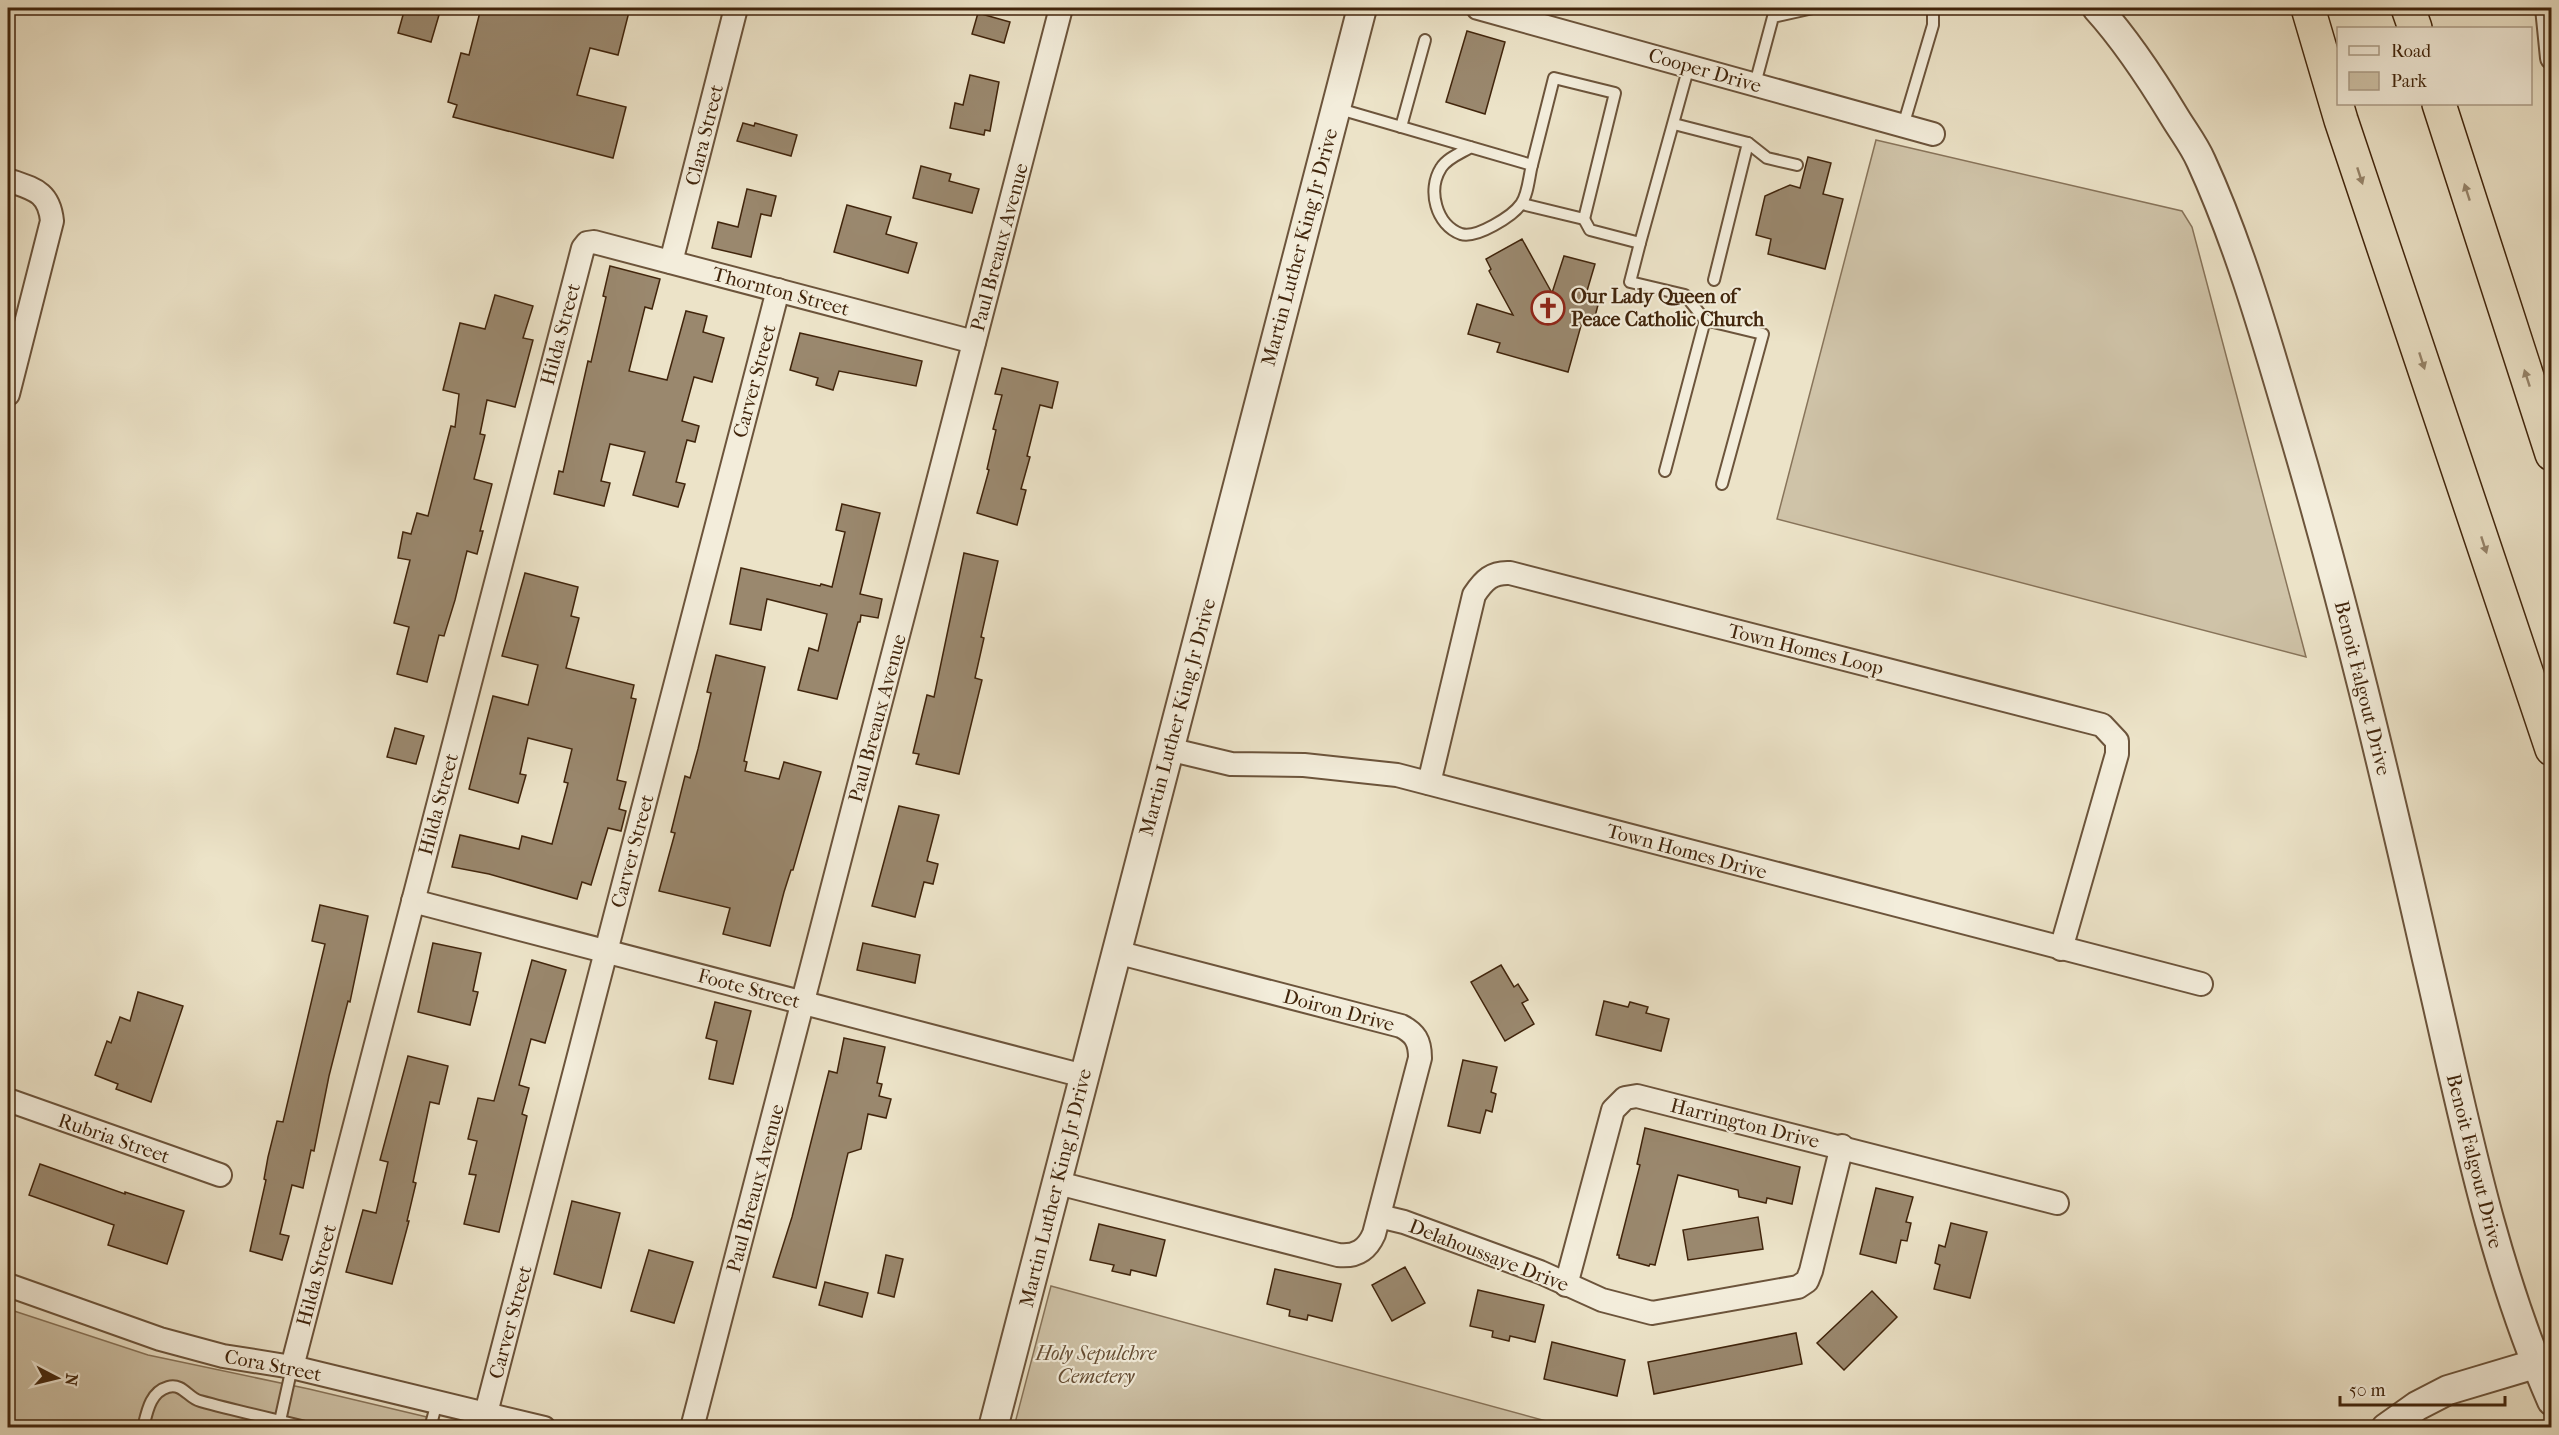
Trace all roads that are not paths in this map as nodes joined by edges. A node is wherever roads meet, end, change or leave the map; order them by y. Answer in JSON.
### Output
{"nodes":[{"id":1,"x":736,"y":8,"type":"edge"},
{"id":2,"x":1061,"y":8,"type":"edge"},
{"id":3,"x":1362,"y":8,"type":"edge"},
{"id":4,"x":1478,"y":8,"type":"edge"},
{"id":5,"x":1813,"y":8,"type":"edge"},
{"id":6,"x":1933,"y":8,"type":"edge"},
{"id":7,"x":2097,"y":8,"type":"edge"},
{"id":8,"x":2300,"y":8,"type":"edge"},
{"id":9,"x":2308,"y":8,"type":"edge"},
{"id":10,"x":2408,"y":8,"type":"edge"},
{"id":11,"x":2418,"y":8,"type":"edge"},
{"id":12,"x":2547,"y":8,"type":"edge"},
{"id":13,"x":2415,"y":27,"type":"edge"},
{"id":14,"x":2423,"y":27,"type":"edge"},
{"id":15,"x":1425,"y":40,"type":"dead end"},
{"id":16,"x":2552,"y":58,"type":"edge"},
{"id":17,"x":1689,"y":66,"type":"junction"},
{"id":18,"x":1755,"y":84,"type":"junction"},
{"id":19,"x":2440,"y":106,"type":"edge"},
{"id":20,"x":1335,"y":108,"type":"junction"},
{"id":21,"x":2341,"y":120,"type":"junction"},
{"id":22,"x":1674,"y":124,"type":"junction"},
{"id":23,"x":1903,"y":126,"type":"junction"},
{"id":24,"x":1401,"y":127,"type":"junction"},
{"id":25,"x":1933,"y":134,"type":"dead end"},
{"id":26,"x":1748,"y":143,"type":"junction"},
{"id":27,"x":1471,"y":147,"type":"junction"},
{"id":28,"x":1532,"y":165,"type":"junction"},
{"id":29,"x":1797,"y":165,"type":"dead end"},
{"id":30,"x":8,"y":180,"type":"edge"},
{"id":31,"x":1522,"y":204,"type":"junction"},
{"id":32,"x":1584,"y":219,"type":"junction"},
{"id":33,"x":587,"y":243,"type":"joint"},
{"id":34,"x":1640,"y":243,"type":"junction"},
{"id":35,"x":671,"y":262,"type":"junction"},
{"id":36,"x":1714,"y":280,"type":"dead end"},
{"id":37,"x":778,"y":290,"type":"junction"},
{"id":38,"x":1705,"y":320,"type":"junction"},
{"id":39,"x":974,"y":342,"type":"junction"},
{"id":40,"x":8,"y":394,"type":"edge"},
{"id":41,"x":2552,"y":454,"type":"edge"},
{"id":42,"x":1665,"y":471,"type":"dead end"},
{"id":43,"x":1722,"y":484,"type":"dead end"},
{"id":44,"x":2552,"y":748,"type":"edge"},
{"id":45,"x":1168,"y":749,"type":"junction"},
{"id":46,"x":1429,"y":783,"type":"junction"},
{"id":47,"x":413,"y":901,"type":"junction"},
{"id":48,"x":2061,"y":949,"type":"junction"},
{"id":49,"x":606,"y":951,"type":"junction"},
{"id":50,"x":1116,"y":952,"type":"junction"},
{"id":51,"x":2201,"y":984,"type":"dead end"},
{"id":52,"x":804,"y":1003,"type":"junction"},
{"id":53,"x":1084,"y":1076,"type":"junction"},
{"id":54,"x":8,"y":1100,"type":"edge"},
{"id":55,"x":1842,"y":1146,"type":"junction"},
{"id":56,"x":220,"y":1175,"type":"dead end"},
{"id":57,"x":1058,"y":1183,"type":"junction"},
{"id":58,"x":2057,"y":1203,"type":"dead end"},
{"id":59,"x":1379,"y":1216,"type":"junction"},
{"id":60,"x":1566,"y":1285,"type":"junction"},
{"id":61,"x":8,"y":1286,"type":"edge"},
{"id":62,"x":2543,"y":1361,"type":"edge"},
{"id":63,"x":292,"y":1367,"type":"junction"},
{"id":64,"x":437,"y":1401,"type":"junction"},
{"id":65,"x":2552,"y":1401,"type":"edge"},
{"id":66,"x":486,"y":1413,"type":"junction"},
{"id":67,"x":280,"y":1421,"type":"junction"},
{"id":68,"x":143,"y":1428,"type":"edge"},
{"id":69,"x":309,"y":1428,"type":"edge"},
{"id":70,"x":430,"y":1428,"type":"edge"},
{"id":71,"x":544,"y":1428,"type":"edge"},
{"id":72,"x":692,"y":1428,"type":"edge"},
{"id":73,"x":993,"y":1428,"type":"edge"},
{"id":74,"x":2386,"y":1428,"type":"edge"}],
"edges":[{"from":1,"to":35,"type":"street","name":"Clara Street"},
{"from":2,"to":39,"type":"street","name":"Paul Breaux Avenue"},
{"from":3,"to":20,"type":"street","name":"Martin Luther King Jr Drive"},
{"from":4,"to":17,"type":"street","name":"Cooper Drive"},
{"from":5,"to":18,"type":"lane"},
{"from":6,"to":23,"type":"lane"},
{"from":7,"to":62,"type":"street","name":"Benoit Falgout Drive"},
{"from":8,"to":21,"type":"highway"},
{"from":9,"to":21,"type":"highway"},
{"from":10,"to":13,"type":"highway"},
{"from":11,"to":14,"type":"highway"},
{"from":12,"to":16,"type":"street"},
{"from":15,"to":24,"type":"lane"},
{"from":17,"to":18,"type":"street","name":"Cooper Drive"},
{"from":17,"to":22,"type":"lane"},
{"from":18,"to":23,"type":"street","name":"Cooper Drive"},
{"from":41,"to":19,"type":"highway","one_way":true},
{"from":20,"to":24,"type":"lane"},
{"from":20,"to":45,"type":"street","name":"Martin Luther King Jr Drive"},
{"from":21,"to":44,"type":"highway","one_way":true},
{"from":22,"to":26,"type":"lane"},
{"from":22,"to":34,"type":"lane"},
{"from":23,"to":25,"type":"street","name":"Cooper Drive"},
{"from":24,"to":27,"type":"lane"},
{"from":26,"to":29,"type":"lane"},
{"from":26,"to":36,"type":"lane"},
{"from":27,"to":28,"type":"lane"},
{"from":27,"to":31,"type":"lane"},
{"from":28,"to":31,"type":"lane"},
{"from":28,"to":32,"type":"lane"},
{"from":30,"to":40,"type":"street"},
{"from":31,"to":32,"type":"lane"},
{"from":32,"to":34,"type":"lane"},
{"from":33,"to":35,"type":"street","name":"Thornton Street"},
{"from":33,"to":47,"type":"street","name":"Hilda Street"},
{"from":34,"to":38,"type":"lane"},
{"from":35,"to":37,"type":"street","name":"Thornton Street"},
{"from":37,"to":39,"type":"street","name":"Thornton Street"},
{"from":37,"to":49,"type":"street","name":"Carver Street"},
{"from":38,"to":42,"type":"lane"},
{"from":38,"to":43,"type":"lane"},
{"from":39,"to":52,"type":"street","name":"Paul Breaux Avenue"},
{"from":45,"to":46,"type":"street","name":"Town Homes Drive"},
{"from":45,"to":50,"type":"street","name":"Martin Luther King Jr Drive"},
{"from":46,"to":48,"type":"street","name":"Town Homes Drive"},
{"from":46,"to":48,"type":"street","name":"Town Homes Loop"},
{"from":47,"to":49,"type":"street","name":"Foote Street"},
{"from":47,"to":63,"type":"street","name":"Hilda Street"},
{"from":48,"to":51,"type":"street","name":"Town Homes Drive"},
{"from":49,"to":52,"type":"street","name":"Foote Street"},
{"from":49,"to":66,"type":"street","name":"Carver Street"},
{"from":50,"to":53,"type":"street","name":"Martin Luther King Jr Drive"},
{"from":50,"to":59,"type":"street","name":"Doiron Drive"},
{"from":52,"to":53,"type":"street","name":"Foote Street"},
{"from":52,"to":72,"type":"street","name":"Paul Breaux Avenue"},
{"from":53,"to":57,"type":"street","name":"Martin Luther King Jr Drive"},
{"from":54,"to":56,"type":"street","name":"Rubria Street"},
{"from":55,"to":58,"type":"street","name":"Harrington Drive"},
{"from":55,"to":60,"type":"street","name":"Delahoussaye Drive"},
{"from":55,"to":60,"type":"street","name":"Harrington Drive"},
{"from":57,"to":59,"type":"street"},
{"from":57,"to":73,"type":"street","name":"Martin Luther King Jr Drive"},
{"from":59,"to":60,"type":"street","name":"Delahoussaye Drive"},
{"from":61,"to":63,"type":"street","name":"Cora Street"},
{"from":62,"to":65,"type":"street","name":"Benoit Falgout Drive"},
{"from":62,"to":74,"type":"street"},
{"from":63,"to":64,"type":"street","name":"Cora Street"},
{"from":63,"to":67,"type":"lane"},
{"from":64,"to":66,"type":"street","name":"Cora Street"},
{"from":64,"to":70,"type":"lane"},
{"from":66,"to":71,"type":"street","name":"Cora Street"},
{"from":67,"to":68,"type":"lane"},
{"from":67,"to":69,"type":"lane"}]}
